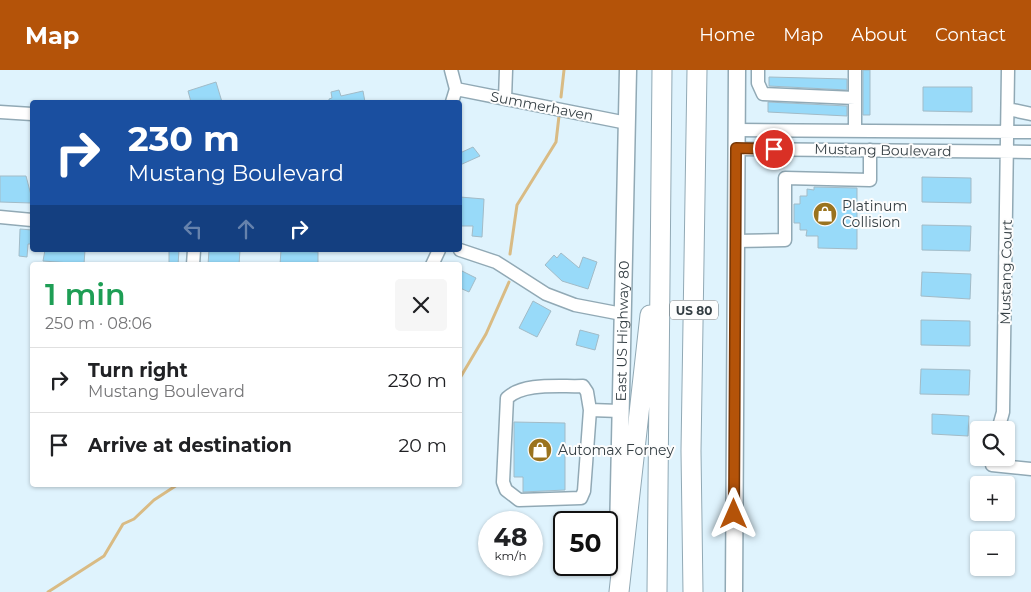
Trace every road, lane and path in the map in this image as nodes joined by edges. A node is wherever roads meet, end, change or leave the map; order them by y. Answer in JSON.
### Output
{"nodes":[{"id":1,"x":451,"y":70,"type":"edge"},
{"id":2,"x":506,"y":70,"type":"edge"},
{"id":3,"x":628,"y":70,"type":"edge"},
{"id":4,"x":662,"y":70,"type":"edge"},
{"id":5,"x":697,"y":70,"type":"edge"},
{"id":6,"x":737,"y":70,"type":"edge"},
{"id":7,"x":758,"y":70,"type":"edge"},
{"id":8,"x":855,"y":70,"type":"edge"},
{"id":9,"x":1008,"y":70,"type":"edge"},
{"id":10,"x":456,"y":89,"type":"junction"},
{"id":11,"x":855,"y":98,"type":"junction"},
{"id":12,"x":505,"y":99,"type":"junction"},
{"id":13,"x":453,"y":100,"type":"edge"},
{"id":14,"x":1008,"y":109,"type":"junction"},
{"id":15,"x":0,"y":112,"type":"edge"},
{"id":16,"x":30,"y":114,"type":"edge"},
{"id":17,"x":1031,"y":114,"type":"edge"},
{"id":18,"x":627,"y":122,"type":"junction"},
{"id":19,"x":736,"y":130,"type":"junction"},
{"id":20,"x":855,"y":131,"type":"junction"},
{"id":21,"x":1008,"y":132,"type":"junction"},
{"id":22,"x":1031,"y":132,"type":"edge"},
{"id":23,"x":736,"y":148,"type":"junction"},
{"id":24,"x":870,"y":150,"type":"junction"},
{"id":25,"x":1008,"y":152,"type":"junction"},
{"id":26,"x":1031,"y":152,"type":"edge"},
{"id":27,"x":0,"y":217,"type":"edge"},
{"id":28,"x":30,"y":220,"type":"edge"},
{"id":29,"x":735,"y":242,"type":"junction"},
{"id":30,"x":462,"y":251,"type":"edge"},
{"id":31,"x":661,"y":270,"type":"junction"},
{"id":32,"x":622,"y":314,"type":"junction"},
{"id":33,"x":590,"y":410,"type":"junction"},
{"id":34,"x":620,"y":410,"type":"junction"},
{"id":35,"x":1000,"y":421,"type":"edge"},
{"id":36,"x":1002,"y":466,"type":"edge"},
{"id":37,"x":1031,"y":469,"type":"edge"},
{"id":38,"x":693,"y":549,"type":"junction"},
{"id":39,"x":618,"y":592,"type":"edge"},
{"id":40,"x":657,"y":592,"type":"edge"},
{"id":41,"x":693,"y":592,"type":"edge"},
{"id":42,"x":700,"y":592,"type":"edge"},
{"id":43,"x":734,"y":592,"type":"edge"}],
"edges":[{"from":1,"to":10,"type":"street"},
{"from":2,"to":12,"type":"street"},
{"from":3,"to":18,"type":"main road","name":"East US Highway 80"},
{"from":4,"to":31,"type":"highway","number":"US 80"},
{"from":5,"to":38,"type":"highway","number":"US 80"},
{"from":6,"to":19,"type":"main road"},
{"from":7,"to":11,"type":"street"},
{"from":8,"to":11,"type":"street"},
{"from":9,"to":14,"type":"street","name":"Mustang Court"},
{"from":10,"to":12,"type":"street","name":"Summerhaven"},
{"from":10,"to":13,"type":"street"},
{"from":11,"to":20,"type":"street"},
{"from":12,"to":18,"type":"street","name":"Summerhaven"},
{"from":14,"to":17,"type":"street"},
{"from":14,"to":21,"type":"street","name":"Mustang Court"},
{"from":15,"to":16,"type":"street"},
{"from":18,"to":32,"type":"main road","name":"East US Highway 80"},
{"from":19,"to":20,"type":"street","name":"Mustang Boulevard"},
{"from":19,"to":23,"type":"main road"},
{"from":20,"to":21,"type":"street","name":"Mustang Boulevard"},
{"from":21,"to":22,"type":"street","name":"Mustang Boulevard"},
{"from":21,"to":25,"type":"street","name":"Mustang Court"},
{"from":23,"to":24,"type":"street","name":"Mustang Boulevard"},
{"from":23,"to":29,"type":"main road"},
{"from":24,"to":25,"type":"street","name":"Mustang Boulevard"},
{"from":24,"to":29,"type":"street"},
{"from":25,"to":26,"type":"street","name":"Mustang Boulevard"},
{"from":25,"to":35,"type":"street","name":"Mustang Court"},
{"from":27,"to":28,"type":"street"},
{"from":29,"to":43,"type":"main road"},
{"from":30,"to":32,"type":"street"},
{"from":31,"to":39,"type":"highway"},
{"from":31,"to":40,"type":"highway","number":"US 80"},
{"from":32,"to":34,"type":"main road","name":"East US Highway 80"},
{"from":33,"to":33,"type":"street"},
{"from":33,"to":34,"type":"street"},
{"from":34,"to":39,"type":"main road","name":"East US Highway 80"},
{"from":36,"to":37,"type":"street"},
{"from":38,"to":41,"type":"highway","number":"US 80"},
{"from":38,"to":42,"type":"highway"}]}
